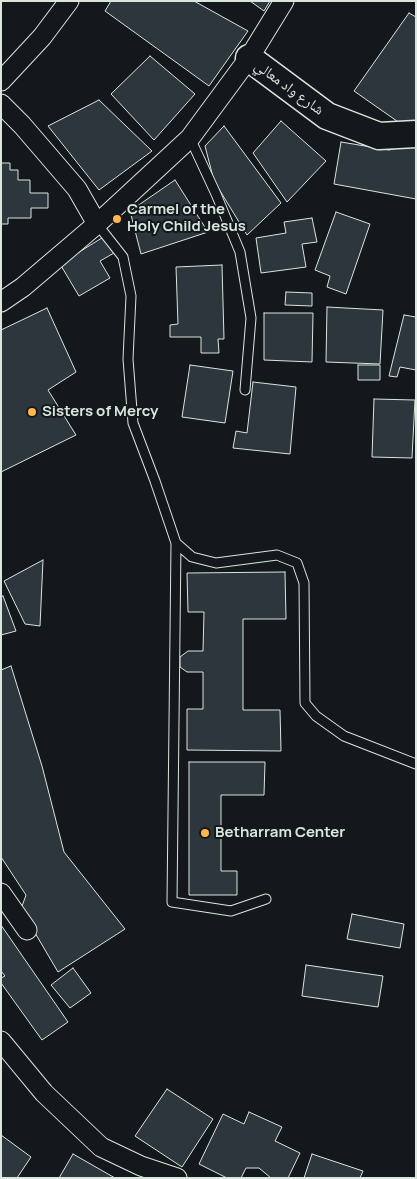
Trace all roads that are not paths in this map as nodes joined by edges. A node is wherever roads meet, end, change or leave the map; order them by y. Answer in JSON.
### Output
{"nodes":[{"id":1,"x":69,"y":1,"type":"edge"},
{"id":2,"x":284,"y":1,"type":"edge"},
{"id":3,"x":249,"y":58,"type":"junction"},
{"id":4,"x":1,"y":81,"type":"edge"},
{"id":5,"x":1,"y":104,"type":"edge"},
{"id":6,"x":416,"y":134,"type":"edge"},
{"id":7,"x":190,"y":138,"type":"junction"},
{"id":8,"x":97,"y":224,"type":"junction"},
{"id":9,"x":1,"y":302,"type":"edge"},
{"id":10,"x":245,"y":390,"type":"dead end"},
{"id":11,"x":176,"y":543,"type":"junction"},
{"id":12,"x":416,"y":764,"type":"edge"},
{"id":13,"x":1,"y":893,"type":"edge"},
{"id":14,"x":266,"y":899,"type":"dead end"},
{"id":15,"x":27,"y":930,"type":"dead end"},
{"id":16,"x":1,"y":1040,"type":"edge"},
{"id":17,"x":177,"y":1178,"type":"edge"}],
"edges":[{"from":1,"to":4,"type":"street"},
{"from":2,"to":3,"type":"street"},
{"from":3,"to":6,"type":"street","name":"شارع واد معالي"},
{"from":3,"to":7,"type":"street"},
{"from":5,"to":8,"type":"street"},
{"from":7,"to":8,"type":"street"},
{"from":7,"to":10,"type":"lane"},
{"from":8,"to":9,"type":"street"},
{"from":8,"to":11,"type":"lane"},
{"from":11,"to":12,"type":"lane"},
{"from":11,"to":14,"type":"lane"},
{"from":13,"to":15,"type":"street"},
{"from":16,"to":17,"type":"street"}]}
